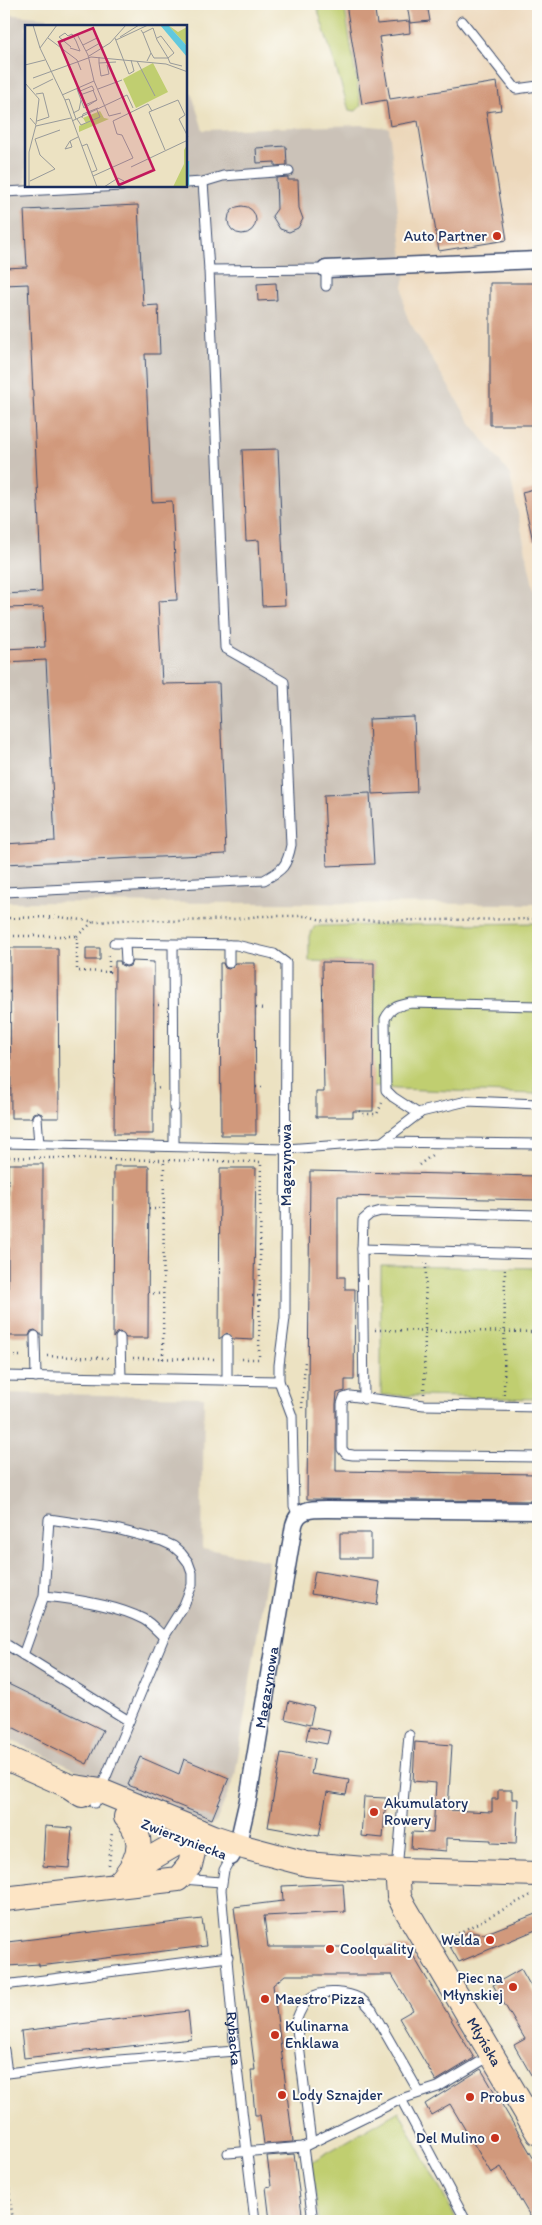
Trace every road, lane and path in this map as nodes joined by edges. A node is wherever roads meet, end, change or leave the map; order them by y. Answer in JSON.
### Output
{"nodes":[{"id":1,"x":462,"y":21,"type":"dead end"},
{"id":2,"x":538,"y":86,"type":"edge"},
{"id":3,"x":289,"y":171,"type":"dead end"},
{"id":4,"x":203,"y":182,"type":"junction"},
{"id":5,"x":188,"y":183,"type":"edge"},
{"id":6,"x":83,"y":188,"type":"edge"},
{"id":7,"x":4,"y":192,"type":"edge"},
{"id":8,"x":538,"y":260,"type":"edge"},
{"id":9,"x":326,"y":269,"type":"junction"},
{"id":10,"x":209,"y":270,"type":"junction"},
{"id":11,"x":326,"y":286,"type":"dead end"},
{"id":12,"x":4,"y":892,"type":"edge"},
{"id":13,"x":4,"y":918,"type":"edge"},
{"id":14,"x":538,"y":919,"type":"edge"},
{"id":15,"x":94,"y":921,"type":"junction"},
{"id":16,"x":4,"y":936,"type":"edge"},
{"id":17,"x":77,"y":936,"type":"junction"},
{"id":18,"x":125,"y":944,"type":"junction"},
{"id":19,"x":173,"y":945,"type":"junction"},
{"id":20,"x":229,"y":945,"type":"junction"},
{"id":21,"x":116,"y":948,"type":"joint"},
{"id":22,"x":126,"y":962,"type":"dead end"},
{"id":23,"x":229,"y":963,"type":"dead end"},
{"id":24,"x":4,"y":992,"type":"edge"},
{"id":25,"x":10,"y":992,"type":"dead end"},
{"id":26,"x":154,"y":1005,"type":"dead end"},
{"id":27,"x":166,"y":1005,"type":"dead end"},
{"id":28,"x":538,"y":1006,"type":"edge"},
{"id":29,"x":256,"y":1008,"type":"dead end"},
{"id":30,"x":264,"y":1009,"type":"dead end"},
{"id":31,"x":4,"y":1074,"type":"edge"},
{"id":32,"x":10,"y":1074,"type":"dead end"},
{"id":33,"x":256,"y":1087,"type":"dead end"},
{"id":34,"x":264,"y":1087,"type":"dead end"},
{"id":35,"x":165,"y":1088,"type":"dead end"},
{"id":36,"x":153,"y":1089,"type":"dead end"},
{"id":37,"x":386,"y":1090,"type":"junction"},
{"id":38,"x":538,"y":1104,"type":"edge"},
{"id":39,"x":359,"y":1111,"type":"dead end"},
{"id":40,"x":419,"y":1114,"type":"junction"},
{"id":41,"x":37,"y":1118,"type":"dead end"},
{"id":42,"x":382,"y":1142,"type":"junction"},
{"id":43,"x":4,"y":1143,"type":"edge"},
{"id":44,"x":39,"y":1144,"type":"junction"},
{"id":45,"x":538,"y":1144,"type":"edge"},
{"id":46,"x":174,"y":1146,"type":"junction"},
{"id":47,"x":287,"y":1149,"type":"junction"},
{"id":48,"x":4,"y":1158,"type":"edge"},
{"id":49,"x":164,"y":1160,"type":"junction"},
{"id":50,"x":255,"y":1206,"type":"dead end"},
{"id":51,"x":261,"y":1206,"type":"junction"},
{"id":52,"x":4,"y":1208,"type":"edge"},
{"id":53,"x":8,"y":1208,"type":"dead end"},
{"id":54,"x":148,"y":1209,"type":"dead end"},
{"id":55,"x":164,"y":1209,"type":"junction"},
{"id":56,"x":538,"y":1215,"type":"edge"},
{"id":57,"x":362,"y":1249,"type":"junction"},
{"id":58,"x":426,"y":1252,"type":"junction"},
{"id":59,"x":538,"y":1254,"type":"edge"},
{"id":60,"x":505,"y":1268,"type":"dead end"},
{"id":61,"x":4,"y":1292,"type":"edge"},
{"id":62,"x":8,"y":1292,"type":"dead end"},
{"id":63,"x":148,"y":1294,"type":"dead end"},
{"id":64,"x":163,"y":1294,"type":"junction"},
{"id":65,"x":252,"y":1296,"type":"dead end"},
{"id":66,"x":260,"y":1296,"type":"junction"},
{"id":67,"x":363,"y":1330,"type":"junction"},
{"id":68,"x":426,"y":1330,"type":"junction"},
{"id":69,"x":504,"y":1331,"type":"junction"},
{"id":70,"x":538,"y":1332,"type":"edge"},
{"id":71,"x":35,"y":1336,"type":"dead end"},
{"id":72,"x":120,"y":1338,"type":"dead end"},
{"id":73,"x":227,"y":1339,"type":"dead end"},
{"id":74,"x":4,"y":1356,"type":"edge"},
{"id":75,"x":163,"y":1359,"type":"junction"},
{"id":76,"x":24,"y":1361,"type":"dead end"},
{"id":77,"x":306,"y":1361,"type":"dead end"},
{"id":78,"x":46,"y":1362,"type":"dead end"},
{"id":79,"x":110,"y":1363,"type":"dead end"},
{"id":80,"x":132,"y":1363,"type":"dead end"},
{"id":81,"x":215,"y":1364,"type":"dead end"},
{"id":82,"x":238,"y":1364,"type":"dead end"},
{"id":83,"x":4,"y":1376,"type":"edge"},
{"id":84,"x":36,"y":1377,"type":"junction"},
{"id":85,"x":120,"y":1378,"type":"junction"},
{"id":86,"x":227,"y":1380,"type":"junction"},
{"id":87,"x":279,"y":1381,"type":"junction"},
{"id":88,"x":364,"y":1399,"type":"junction"},
{"id":89,"x":424,"y":1405,"type":"junction"},
{"id":90,"x":504,"y":1406,"type":"junction"},
{"id":91,"x":538,"y":1407,"type":"edge"},
{"id":92,"x":302,"y":1412,"type":"dead end"},
{"id":93,"x":538,"y":1457,"type":"edge"},
{"id":94,"x":538,"y":1511,"type":"edge"},
{"id":95,"x":298,"y":1516,"type":"junction"},
{"id":96,"x":44,"y":1596,"type":"junction"},
{"id":97,"x":164,"y":1637,"type":"junction"},
{"id":98,"x":4,"y":1644,"type":"edge"},
{"id":99,"x":23,"y":1655,"type":"junction"},
{"id":100,"x":130,"y":1721,"type":"junction"},
{"id":101,"x":409,"y":1736,"type":"dead end"},
{"id":102,"x":4,"y":1758,"type":"edge"},
{"id":103,"x":98,"y":1797,"type":"junction"},
{"id":104,"x":119,"y":1823,"type":"junction"},
{"id":105,"x":193,"y":1838,"type":"junction"},
{"id":106,"x":234,"y":1851,"type":"junction"},
{"id":107,"x":397,"y":1870,"type":"junction"},
{"id":108,"x":538,"y":1874,"type":"edge"},
{"id":109,"x":117,"y":1877,"type":"junction"},
{"id":110,"x":178,"y":1878,"type":"junction"},
{"id":111,"x":221,"y":1882,"type":"junction"},
{"id":112,"x":538,"y":1891,"type":"edge"},
{"id":113,"x":4,"y":1900,"type":"edge"},
{"id":114,"x":442,"y":1942,"type":"dead end"},
{"id":115,"x":228,"y":1958,"type":"junction"},
{"id":116,"x":4,"y":1985,"type":"edge"},
{"id":117,"x":4,"y":2050,"type":"edge"},
{"id":118,"x":235,"y":2051,"type":"junction"},
{"id":119,"x":492,"y":2055,"type":"junction"},
{"id":120,"x":419,"y":2092,"type":"junction"},
{"id":121,"x":401,"y":2099,"type":"junction"},
{"id":122,"x":532,"y":2119,"type":"edge"},
{"id":123,"x":307,"y":2145,"type":"junction"},
{"id":124,"x":4,"y":2148,"type":"edge"},
{"id":125,"x":247,"y":2151,"type":"junction"},
{"id":126,"x":228,"y":2153,"type":"dead end"},
{"id":127,"x":13,"y":2221,"type":"edge"},
{"id":128,"x":255,"y":2221,"type":"edge"},
{"id":129,"x":313,"y":2221,"type":"edge"},
{"id":130,"x":466,"y":2221,"type":"edge"}],
"edges":[{"from":1,"to":2,"type":"lane"},
{"from":3,"to":4,"type":"lane"},
{"from":4,"to":5,"type":"lane"},
{"from":4,"to":10,"type":"lane"},
{"from":6,"to":7,"type":"lane"},
{"from":8,"to":9,"type":"street"},
{"from":9,"to":10,"type":"lane"},
{"from":9,"to":11,"type":"lane"},
{"from":10,"to":12,"type":"lane"},
{"from":13,"to":15,"type":"path"},
{"from":14,"to":15,"type":"path"},
{"from":15,"to":17,"type":"path"},
{"from":16,"to":17,"type":"path"},
{"from":17,"to":21,"type":"path"},
{"from":18,"to":19,"type":"lane"},
{"from":18,"to":21,"type":"lane"},
{"from":18,"to":22,"type":"lane"},
{"from":19,"to":20,"type":"lane"},
{"from":19,"to":46,"type":"lane"},
{"from":20,"to":23,"type":"lane"},
{"from":20,"to":47,"type":"lane","name":"Magazynowa"},
{"from":24,"to":25,"type":"path"},
{"from":26,"to":27,"type":"path"},
{"from":28,"to":37,"type":"lane"},
{"from":29,"to":30,"type":"path"},
{"from":31,"to":32,"type":"path"},
{"from":33,"to":34,"type":"path"},
{"from":35,"to":36,"type":"path"},
{"from":37,"to":39,"type":"path"},
{"from":37,"to":40,"type":"lane"},
{"from":38,"to":40,"type":"lane"},
{"from":40,"to":42,"type":"lane"},
{"from":41,"to":44,"type":"lane"},
{"from":42,"to":45,"type":"lane"},
{"from":42,"to":47,"type":"lane"},
{"from":43,"to":44,"type":"lane"},
{"from":44,"to":46,"type":"lane"},
{"from":46,"to":47,"type":"lane"},
{"from":47,"to":87,"type":"lane","name":"Magazynowa"},
{"from":48,"to":49,"type":"path"},
{"from":49,"to":51,"type":"path"},
{"from":49,"to":55,"type":"path"},
{"from":50,"to":51,"type":"path"},
{"from":51,"to":66,"type":"path"},
{"from":52,"to":53,"type":"path"},
{"from":54,"to":55,"type":"path"},
{"from":55,"to":64,"type":"path"},
{"from":56,"to":57,"type":"lane"},
{"from":57,"to":58,"type":"lane"},
{"from":57,"to":67,"type":"lane"},
{"from":58,"to":59,"type":"lane"},
{"from":58,"to":68,"type":"path"},
{"from":60,"to":69,"type":"path"},
{"from":61,"to":62,"type":"path"},
{"from":63,"to":64,"type":"path"},
{"from":64,"to":75,"type":"path"},
{"from":65,"to":66,"type":"path"},
{"from":66,"to":82,"type":"path"},
{"from":67,"to":68,"type":"path"},
{"from":67,"to":88,"type":"lane"},
{"from":68,"to":69,"type":"path"},
{"from":68,"to":89,"type":"path"},
{"from":69,"to":70,"type":"path"},
{"from":69,"to":90,"type":"path"},
{"from":71,"to":84,"type":"lane"},
{"from":72,"to":85,"type":"lane"},
{"from":73,"to":86,"type":"lane"},
{"from":74,"to":76,"type":"path"},
{"from":75,"to":80,"type":"path"},
{"from":75,"to":81,"type":"path"},
{"from":77,"to":92,"type":"path"},
{"from":78,"to":79,"type":"path"},
{"from":83,"to":84,"type":"lane"},
{"from":84,"to":85,"type":"lane"},
{"from":85,"to":86,"type":"lane"},
{"from":86,"to":87,"type":"lane"},
{"from":87,"to":95,"type":"lane","name":"Magazynowa"},
{"from":88,"to":89,"type":"lane"},
{"from":88,"to":93,"type":"lane"},
{"from":89,"to":90,"type":"lane"},
{"from":90,"to":91,"type":"lane"},
{"from":94,"to":95,"type":"street"},
{"from":95,"to":106,"type":"street","name":"Magazynowa"},
{"from":96,"to":97,"type":"lane"},
{"from":96,"to":97,"type":"lane"},
{"from":96,"to":99,"type":"lane"},
{"from":97,"to":100,"type":"lane"},
{"from":98,"to":99,"type":"lane"},
{"from":99,"to":100,"type":"lane"},
{"from":100,"to":103,"type":"lane"},
{"from":101,"to":107,"type":"lane"},
{"from":102,"to":103,"type":"street","name":"Zwierzyniecka"},
{"from":103,"to":104,"type":"street","name":"Zwierzyniecka"},
{"from":103,"to":105,"type":"street","name":"Zwierzyniecka"},
{"from":104,"to":105,"type":"street","name":"Zwierzyniecka"},
{"from":104,"to":109,"type":"path"},
{"from":104,"to":109,"type":"street"},
{"from":105,"to":106,"type":"street","name":"Zwierzyniecka"},
{"from":105,"to":109,"type":"street"},
{"from":105,"to":110,"type":"street"},
{"from":106,"to":107,"type":"street","name":"Zwierzyniecka"},
{"from":106,"to":111,"type":"lane","name":"Rybacka"},
{"from":107,"to":108,"type":"street","name":"Zwierzyniecka"},
{"from":107,"to":119,"type":"street","name":"Młyńska"},
{"from":109,"to":110,"type":"street"},
{"from":109,"to":113,"type":"street"},
{"from":110,"to":111,"type":"lane"},
{"from":111,"to":115,"type":"lane","name":"Rybacka"},
{"from":112,"to":114,"type":"path"},
{"from":115,"to":116,"type":"lane"},
{"from":115,"to":118,"type":"lane","name":"Rybacka"},
{"from":117,"to":118,"type":"lane"},
{"from":118,"to":125,"type":"lane","name":"Rybacka"},
{"from":119,"to":120,"type":"lane"},
{"from":119,"to":122,"type":"street","name":"Młyńska"},
{"from":120,"to":121,"type":"lane"},
{"from":120,"to":123,"type":"lane"},
{"from":121,"to":123,"type":"lane"},
{"from":121,"to":130,"type":"lane"},
{"from":123,"to":125,"type":"lane"},
{"from":123,"to":129,"type":"lane"},
{"from":124,"to":127,"type":"path"},
{"from":125,"to":126,"type":"lane"},
{"from":125,"to":128,"type":"lane","name":"Rybacka"}]}
